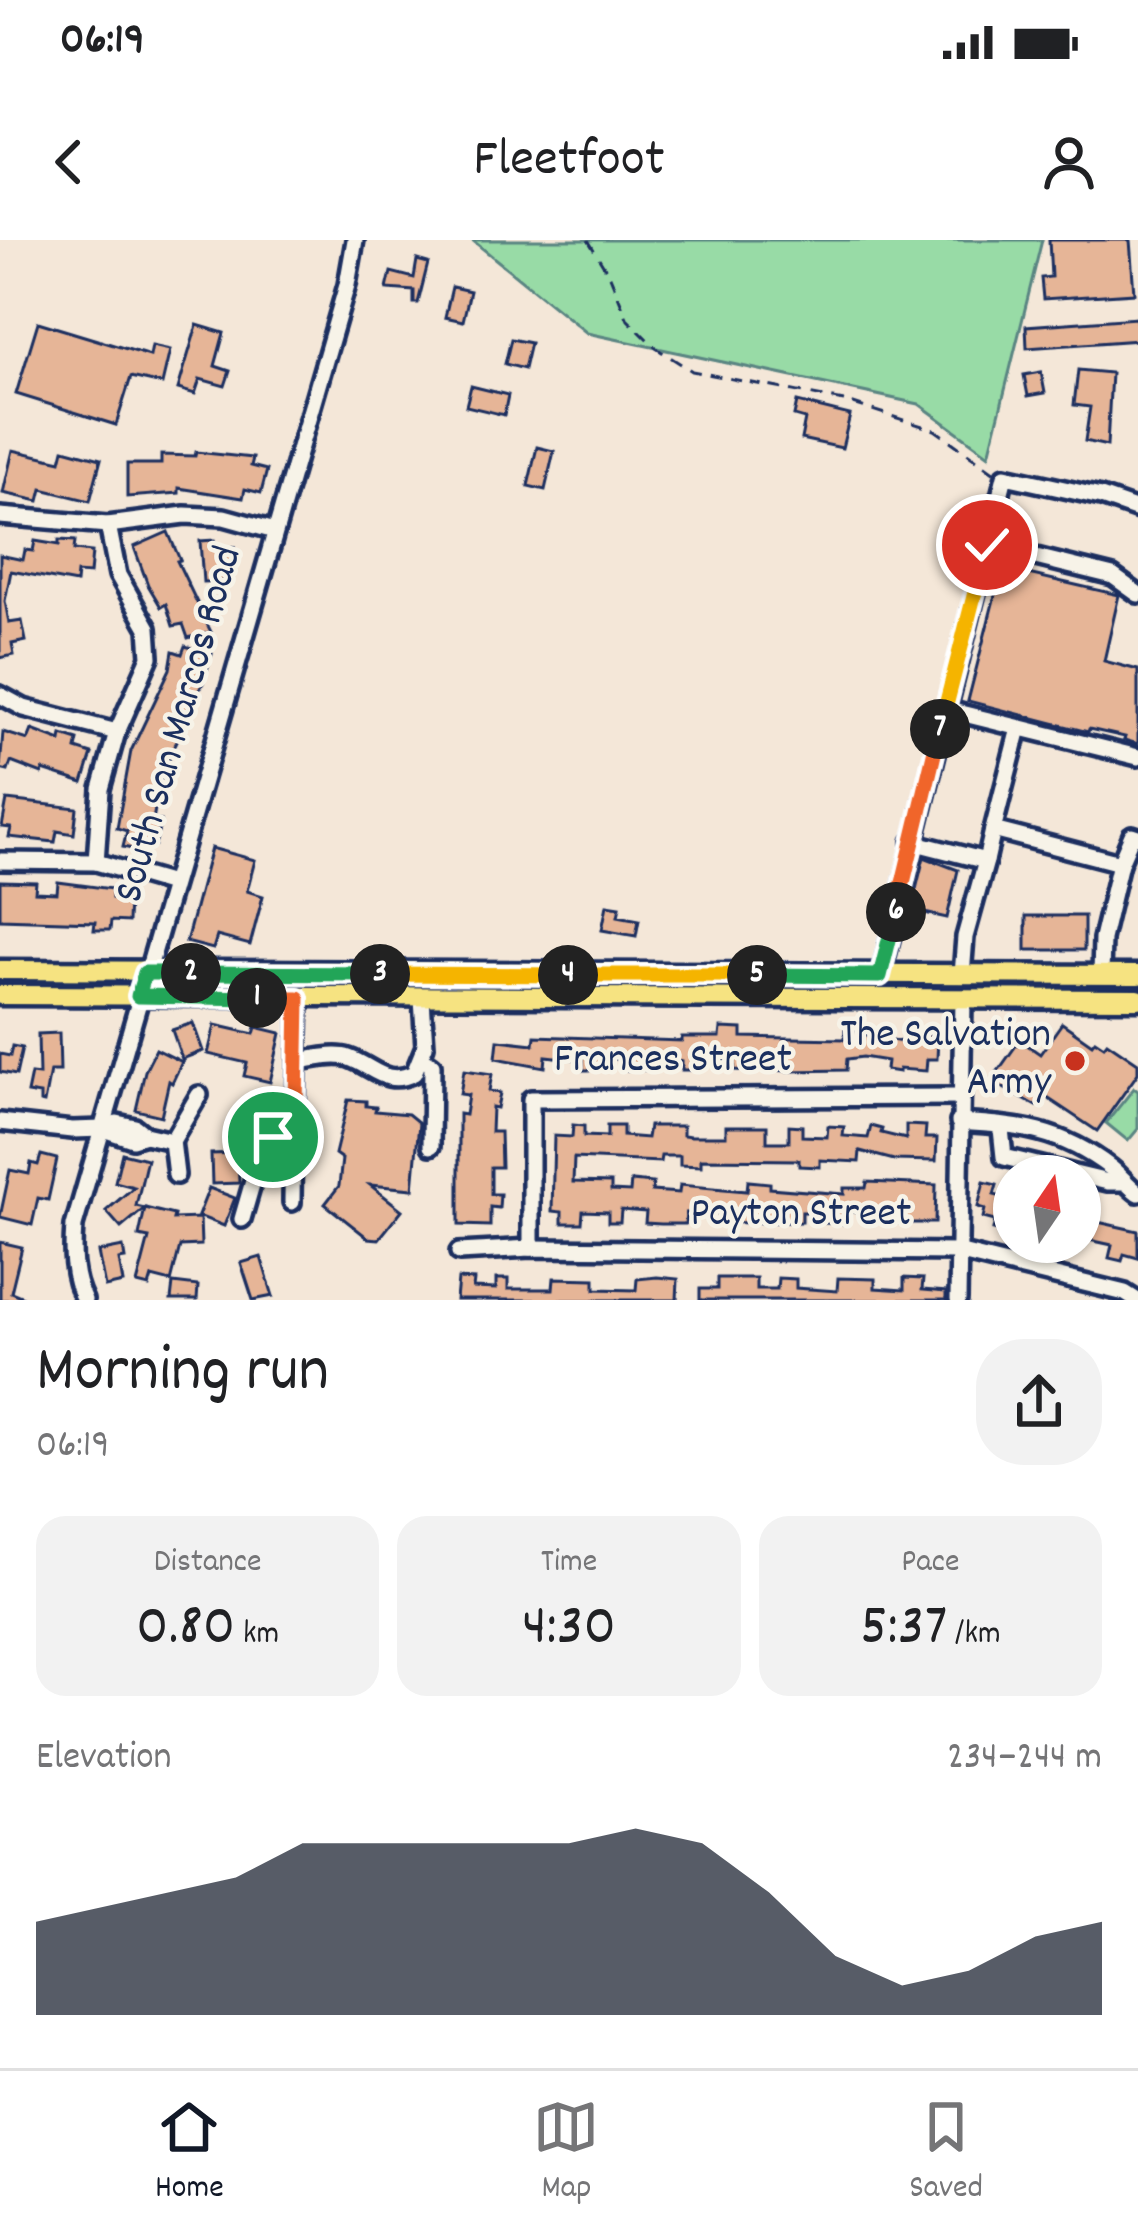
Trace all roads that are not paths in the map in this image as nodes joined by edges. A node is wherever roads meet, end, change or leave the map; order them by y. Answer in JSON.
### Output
{"nodes":[{"id":1,"x":355,"y":240,"type":"edge"},
{"id":2,"x":1138,"y":510,"type":"edge"},
{"id":3,"x":0,"y":516,"type":"edge"},
{"id":4,"x":108,"y":525,"type":"junction"},
{"id":5,"x":275,"y":531,"type":"junction"},
{"id":6,"x":987,"y":545,"type":"junction"},
{"id":7,"x":1138,"y":593,"type":"edge"},
{"id":8,"x":0,"y":694,"type":"edge"},
{"id":9,"x":944,"y":709,"type":"junction"},
{"id":10,"x":1019,"y":728,"type":"junction"},
{"id":11,"x":117,"y":732,"type":"junction"},
{"id":12,"x":1138,"y":757,"type":"edge"},
{"id":13,"x":993,"y":830,"type":"junction"},
{"id":14,"x":1138,"y":837,"type":"edge"},
{"id":15,"x":912,"y":842,"type":"junction"},
{"id":16,"x":0,"y":861,"type":"edge"},
{"id":17,"x":986,"y":861,"type":"junction"},
{"id":18,"x":96,"y":862,"type":"junction"},
{"id":19,"x":1120,"y":863,"type":"junction"},
{"id":20,"x":172,"y":884,"type":"junction"},
{"id":21,"x":0,"y":970,"type":"edge"},
{"id":22,"x":145,"y":973,"type":"junction"},
{"id":23,"x":962,"y":975,"type":"junction"},
{"id":24,"x":1101,"y":975,"type":"junction"},
{"id":25,"x":1138,"y":975,"type":"edge"},
{"id":26,"x":880,"y":976,"type":"junction"},
{"id":27,"x":0,"y":995,"type":"edge"},
{"id":28,"x":138,"y":996,"type":"junction"},
{"id":29,"x":298,"y":998,"type":"junction"},
{"id":30,"x":422,"y":999,"type":"junction"},
{"id":31,"x":1138,"y":999,"type":"edge"},
{"id":32,"x":963,"y":1000,"type":"junction"},
{"id":33,"x":423,"y":1059,"type":"junction"},
{"id":34,"x":299,"y":1061,"type":"junction"},
{"id":35,"x":199,"y":1095,"type":"dead end"},
{"id":36,"x":960,"y":1097,"type":"junction"},
{"id":37,"x":292,"y":1116,"type":"junction"},
{"id":38,"x":0,"y":1122,"type":"edge"},
{"id":39,"x":959,"y":1122,"type":"junction"},
{"id":40,"x":996,"y":1125,"type":"junction"},
{"id":41,"x":103,"y":1129,"type":"junction"},
{"id":42,"x":172,"y":1141,"type":"junction"},
{"id":43,"x":430,"y":1146,"type":"dead end"},
{"id":44,"x":176,"y":1175,"type":"dead end"},
{"id":45,"x":1123,"y":1182,"type":"junction"},
{"id":46,"x":1138,"y":1193,"type":"edge"},
{"id":47,"x":292,"y":1202,"type":"dead end"},
{"id":48,"x":242,"y":1219,"type":"dead end"},
{"id":49,"x":530,"y":1248,"type":"junction"},
{"id":50,"x":459,"y":1252,"type":"dead end"},
{"id":51,"x":957,"y":1252,"type":"junction"},
{"id":52,"x":84,"y":1300,"type":"edge"},
{"id":53,"x":958,"y":1300,"type":"edge"},
{"id":54,"x":1136,"y":1300,"type":"edge"}],
"edges":[{"from":1,"to":5,"type":"street","name":"South San Marcos Road"},
{"from":2,"to":6,"type":"street"},
{"from":3,"to":4,"type":"street"},
{"from":4,"to":5,"type":"street"},
{"from":4,"to":11,"type":"street"},
{"from":5,"to":20,"type":"street","name":"South San Marcos Road"},
{"from":6,"to":7,"type":"street"},
{"from":6,"to":9,"type":"street"},
{"from":8,"to":11,"type":"street"},
{"from":9,"to":10,"type":"street"},
{"from":9,"to":15,"type":"street"},
{"from":10,"to":12,"type":"street"},
{"from":10,"to":13,"type":"street"},
{"from":11,"to":18,"type":"street"},
{"from":13,"to":17,"type":"street"},
{"from":13,"to":19,"type":"street"},
{"from":14,"to":19,"type":"street"},
{"from":15,"to":17,"type":"street"},
{"from":15,"to":26,"type":"street"},
{"from":16,"to":18,"type":"street"},
{"from":17,"to":23,"type":"street"},
{"from":18,"to":20,"type":"street"},
{"from":19,"to":24,"type":"street"},
{"from":20,"to":22,"type":"street","name":"South San Marcos Road"},
{"from":21,"to":22,"type":"main road"},
{"from":22,"to":26,"type":"main road"},
{"from":22,"to":28,"type":"street","name":"South San Marcos Road"},
{"from":23,"to":24,"type":"main road"},
{"from":23,"to":26,"type":"main road"},
{"from":24,"to":25,"type":"main road"},
{"from":27,"to":28,"type":"main road"},
{"from":28,"to":29,"type":"main road"},
{"from":28,"to":41,"type":"street","name":"South San Marcos Road"},
{"from":29,"to":30,"type":"main road"},
{"from":29,"to":34,"type":"street"},
{"from":30,"to":32,"type":"main road"},
{"from":30,"to":33,"type":"street"},
{"from":31,"to":32,"type":"main road"},
{"from":32,"to":36,"type":"street"},
{"from":33,"to":34,"type":"street"},
{"from":33,"to":43,"type":"street"},
{"from":34,"to":37,"type":"street"},
{"from":35,"to":42,"type":"street"},
{"from":36,"to":39,"type":"street"},
{"from":36,"to":49,"type":"street","name":"Frances Street"},
{"from":37,"to":47,"type":"street"},
{"from":37,"to":48,"type":"street"},
{"from":38,"to":41,"type":"street"},
{"from":39,"to":40,"type":"street"},
{"from":39,"to":51,"type":"street"},
{"from":40,"to":45,"type":"street"},
{"from":40,"to":45,"type":"street"},
{"from":41,"to":42,"type":"street"},
{"from":41,"to":52,"type":"street","name":"South San Marcos Road"},
{"from":42,"to":44,"type":"street"},
{"from":45,"to":46,"type":"street"},
{"from":49,"to":50,"type":"street","name":"Payton Street"},
{"from":49,"to":51,"type":"street","name":"Payton Street"},
{"from":51,"to":53,"type":"street"},
{"from":51,"to":54,"type":"street","name":"Payton Street"}]}
